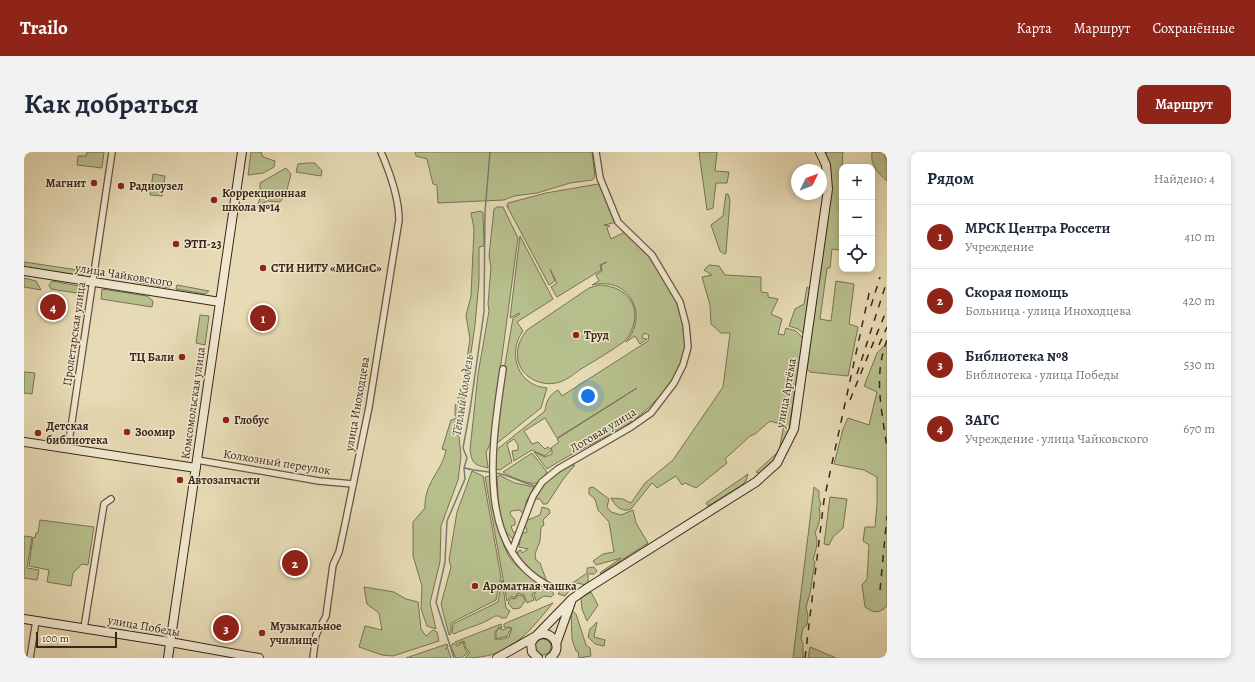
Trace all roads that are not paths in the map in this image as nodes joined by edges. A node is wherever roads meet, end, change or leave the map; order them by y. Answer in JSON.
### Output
{"nodes":[{"id":1,"x":112,"y":152,"type":"edge"},
{"id":2,"x":242,"y":152,"type":"edge"},
{"id":3,"x":381,"y":152,"type":"edge"},
{"id":4,"x":596,"y":152,"type":"edge"},
{"id":5,"x":820,"y":152,"type":"edge"},
{"id":6,"x":24,"y":271,"type":"edge"},
{"id":7,"x":92,"y":282,"type":"junction"},
{"id":8,"x":220,"y":302,"type":"junction"},
{"id":9,"x":503,"y":369,"type":"dead end"},
{"id":10,"x":24,"y":442,"type":"edge"},
{"id":11,"x":68,"y":448,"type":"junction"},
{"id":12,"x":196,"y":464,"type":"junction"},
{"id":13,"x":353,"y":484,"type":"junction"},
{"id":14,"x":111,"y":499,"type":"dead end"},
{"id":15,"x":512,"y":551,"type":"junction"},
{"id":16,"x":551,"y":587,"type":"dead end"},
{"id":17,"x":572,"y":599,"type":"junction"},
{"id":18,"x":24,"y":619,"type":"edge"},
{"id":19,"x":36,"y":621,"type":"junction"},
{"id":20,"x":84,"y":628,"type":"junction"},
{"id":21,"x":536,"y":636,"type":"junction"},
{"id":22,"x":170,"y":642,"type":"junction"},
{"id":23,"x":556,"y":646,"type":"junction"},
{"id":24,"x":30,"y":658,"type":"edge"},
{"id":25,"x":168,"y":658,"type":"edge"},
{"id":26,"x":259,"y":658,"type":"edge"},
{"id":27,"x":313,"y":658,"type":"edge"},
{"id":28,"x":497,"y":658,"type":"edge"},
{"id":29,"x":538,"y":658,"type":"edge"},
{"id":30,"x":550,"y":658,"type":"edge"},
{"id":31,"x":561,"y":658,"type":"edge"}],
"edges":[{"from":1,"to":7,"type":"street","name":"Пролетарская улица"},
{"from":2,"to":8,"type":"street","name":"Комсомольская улица"},
{"from":3,"to":13,"type":"street","name":"улица Иноходцева"},
{"from":4,"to":15,"type":"street","name":"Логовая улица"},
{"from":5,"to":17,"type":"street","name":"улица Артёма"},
{"from":6,"to":7,"type":"street","name":"улица Чайковского"},
{"from":7,"to":8,"type":"street","name":"улица Чайковского"},
{"from":7,"to":11,"type":"street","name":"Пролетарская улица"},
{"from":8,"to":12,"type":"street","name":"Комсомольская улица"},
{"from":9,"to":15,"type":"street"},
{"from":10,"to":11,"type":"street"},
{"from":11,"to":12,"type":"street"},
{"from":12,"to":13,"type":"street","name":"Колхозный переулок"},
{"from":12,"to":22,"type":"street","name":"Комсомольская улица"},
{"from":13,"to":27,"type":"street","name":"улица Иноходцева"},
{"from":14,"to":20,"type":"street"},
{"from":15,"to":16,"type":"street"},
{"from":17,"to":21,"type":"street","name":"улица Артёма"},
{"from":17,"to":23,"type":"street"},
{"from":18,"to":19,"type":"street","name":"улица Победы"},
{"from":19,"to":20,"type":"street","name":"улица Победы"},
{"from":19,"to":24,"type":"street"},
{"from":20,"to":22,"type":"street","name":"улица Победы"},
{"from":21,"to":23,"type":"street"},
{"from":21,"to":28,"type":"street","name":"улица Артёма"},
{"from":21,"to":29,"type":"street"},
{"from":22,"to":25,"type":"street","name":"Комсомольская улица"},
{"from":22,"to":26,"type":"street","name":"улица Победы"},
{"from":23,"to":30,"type":"street"},
{"from":23,"to":31,"type":"street"}]}
